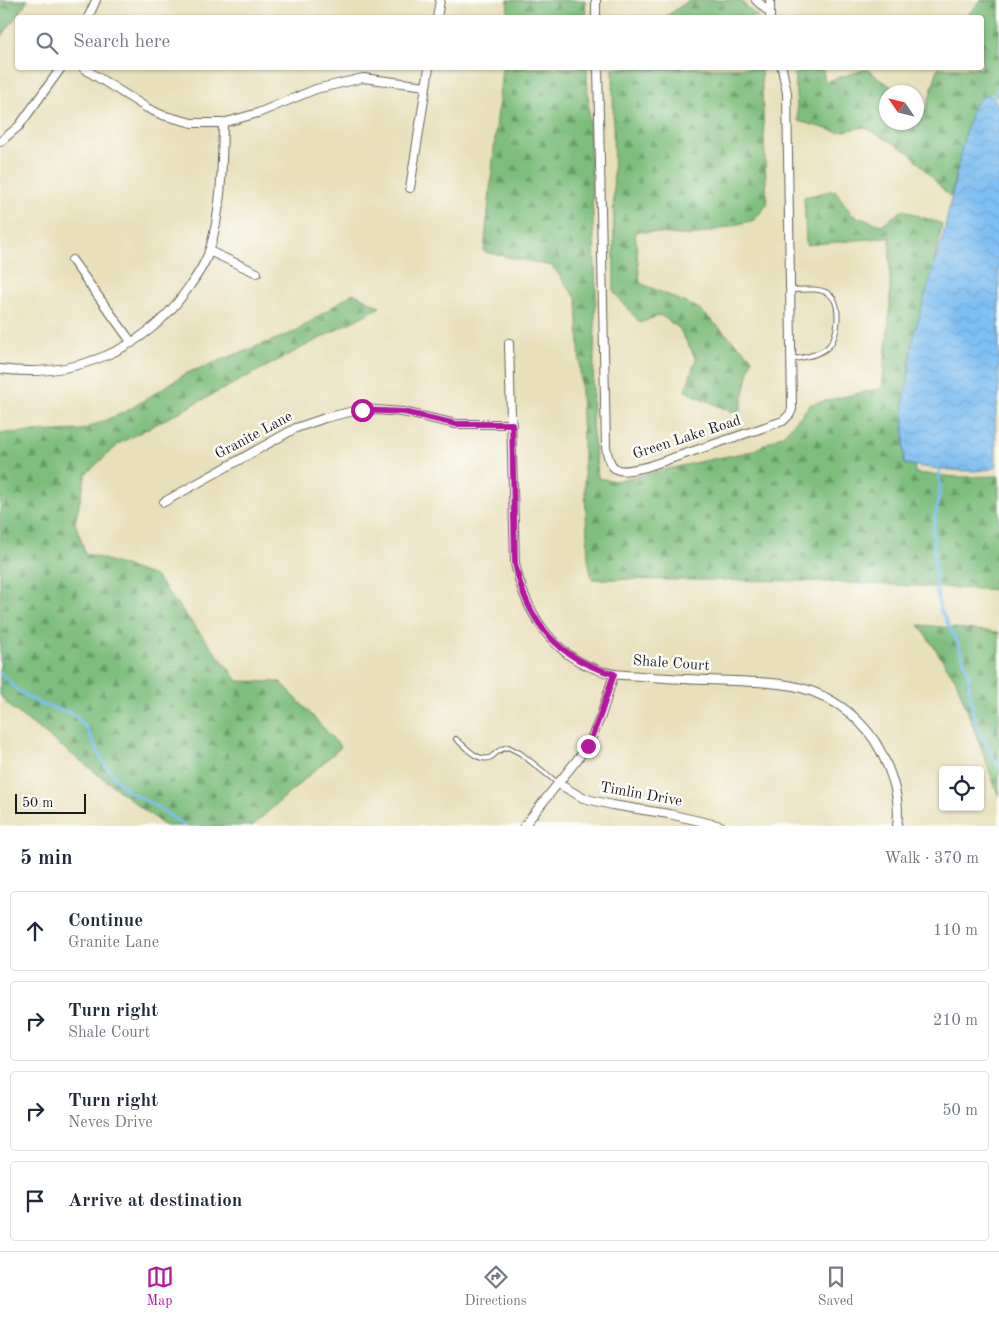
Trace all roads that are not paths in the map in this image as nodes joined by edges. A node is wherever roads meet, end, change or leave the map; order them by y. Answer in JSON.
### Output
{"nodes":[{"id":1,"x":96,"y":0,"type":"edge"},
{"id":2,"x":440,"y":0,"type":"edge"},
{"id":3,"x":596,"y":0,"type":"edge"},
{"id":4,"x":756,"y":0,"type":"edge"},
{"id":5,"x":770,"y":0,"type":"edge"},
{"id":6,"x":89,"y":15,"type":"edge"},
{"id":7,"x":438,"y":15,"type":"edge"},
{"id":8,"x":596,"y":15,"type":"edge"},
{"id":9,"x":769,"y":15,"type":"edge"},
{"id":10,"x":60,"y":70,"type":"edge"},
{"id":11,"x":86,"y":70,"type":"edge"},
{"id":12,"x":429,"y":70,"type":"edge"},
{"id":13,"x":598,"y":70,"type":"edge"},
{"id":14,"x":782,"y":70,"type":"edge"},
{"id":15,"x":426,"y":86,"type":"junction"},
{"id":16,"x":223,"y":123,"type":"junction"},
{"id":17,"x":0,"y":142,"type":"edge"},
{"id":18,"x":410,"y":188,"type":"dead end"},
{"id":19,"x":209,"y":251,"type":"junction"},
{"id":20,"x":72,"y":260,"type":"dead end"},
{"id":21,"x":258,"y":273,"type":"dead end"},
{"id":22,"x":789,"y":290,"type":"junction"},
{"id":23,"x":132,"y":342,"type":"junction"},
{"id":24,"x":509,"y":343,"type":"dead end"},
{"id":25,"x":790,"y":360,"type":"junction"},
{"id":26,"x":0,"y":369,"type":"edge"},
{"id":27,"x":512,"y":424,"type":"junction"},
{"id":28,"x":164,"y":502,"type":"dead end"},
{"id":29,"x":614,"y":674,"type":"junction"},
{"id":30,"x":456,"y":739,"type":"dead end"},
{"id":31,"x":559,"y":784,"type":"junction"},
{"id":32,"x":524,"y":826,"type":"edge"},
{"id":33,"x":721,"y":826,"type":"edge"},
{"id":34,"x":897,"y":826,"type":"edge"}],
"edges":[{"from":1,"to":6,"type":"street"},
{"from":2,"to":7,"type":"street"},
{"from":3,"to":8,"type":"street"},
{"from":4,"to":9,"type":"street"},
{"from":5,"to":9,"type":"street"},
{"from":10,"to":17,"type":"street"},
{"from":11,"to":16,"type":"street"},
{"from":12,"to":15,"type":"street"},
{"from":13,"to":25,"type":"street","name":"Green Lake Road"},
{"from":14,"to":22,"type":"street","name":"Green Lake Road"},
{"from":15,"to":16,"type":"street"},
{"from":15,"to":18,"type":"street"},
{"from":16,"to":19,"type":"street"},
{"from":19,"to":21,"type":"street"},
{"from":19,"to":23,"type":"street"},
{"from":20,"to":23,"type":"street"},
{"from":22,"to":25,"type":"street","name":"Green Lake Road"},
{"from":22,"to":25,"type":"lane"},
{"from":23,"to":26,"type":"street"},
{"from":24,"to":27,"type":"street","name":"Shale Court"},
{"from":27,"to":28,"type":"street","name":"Granite Lane"},
{"from":27,"to":29,"type":"street","name":"Shale Court"},
{"from":29,"to":31,"type":"street"},
{"from":29,"to":34,"type":"street","name":"Shale Court"},
{"from":30,"to":31,"type":"lane"},
{"from":31,"to":32,"type":"street"},
{"from":31,"to":33,"type":"street","name":"Timlin Drive"}]}
